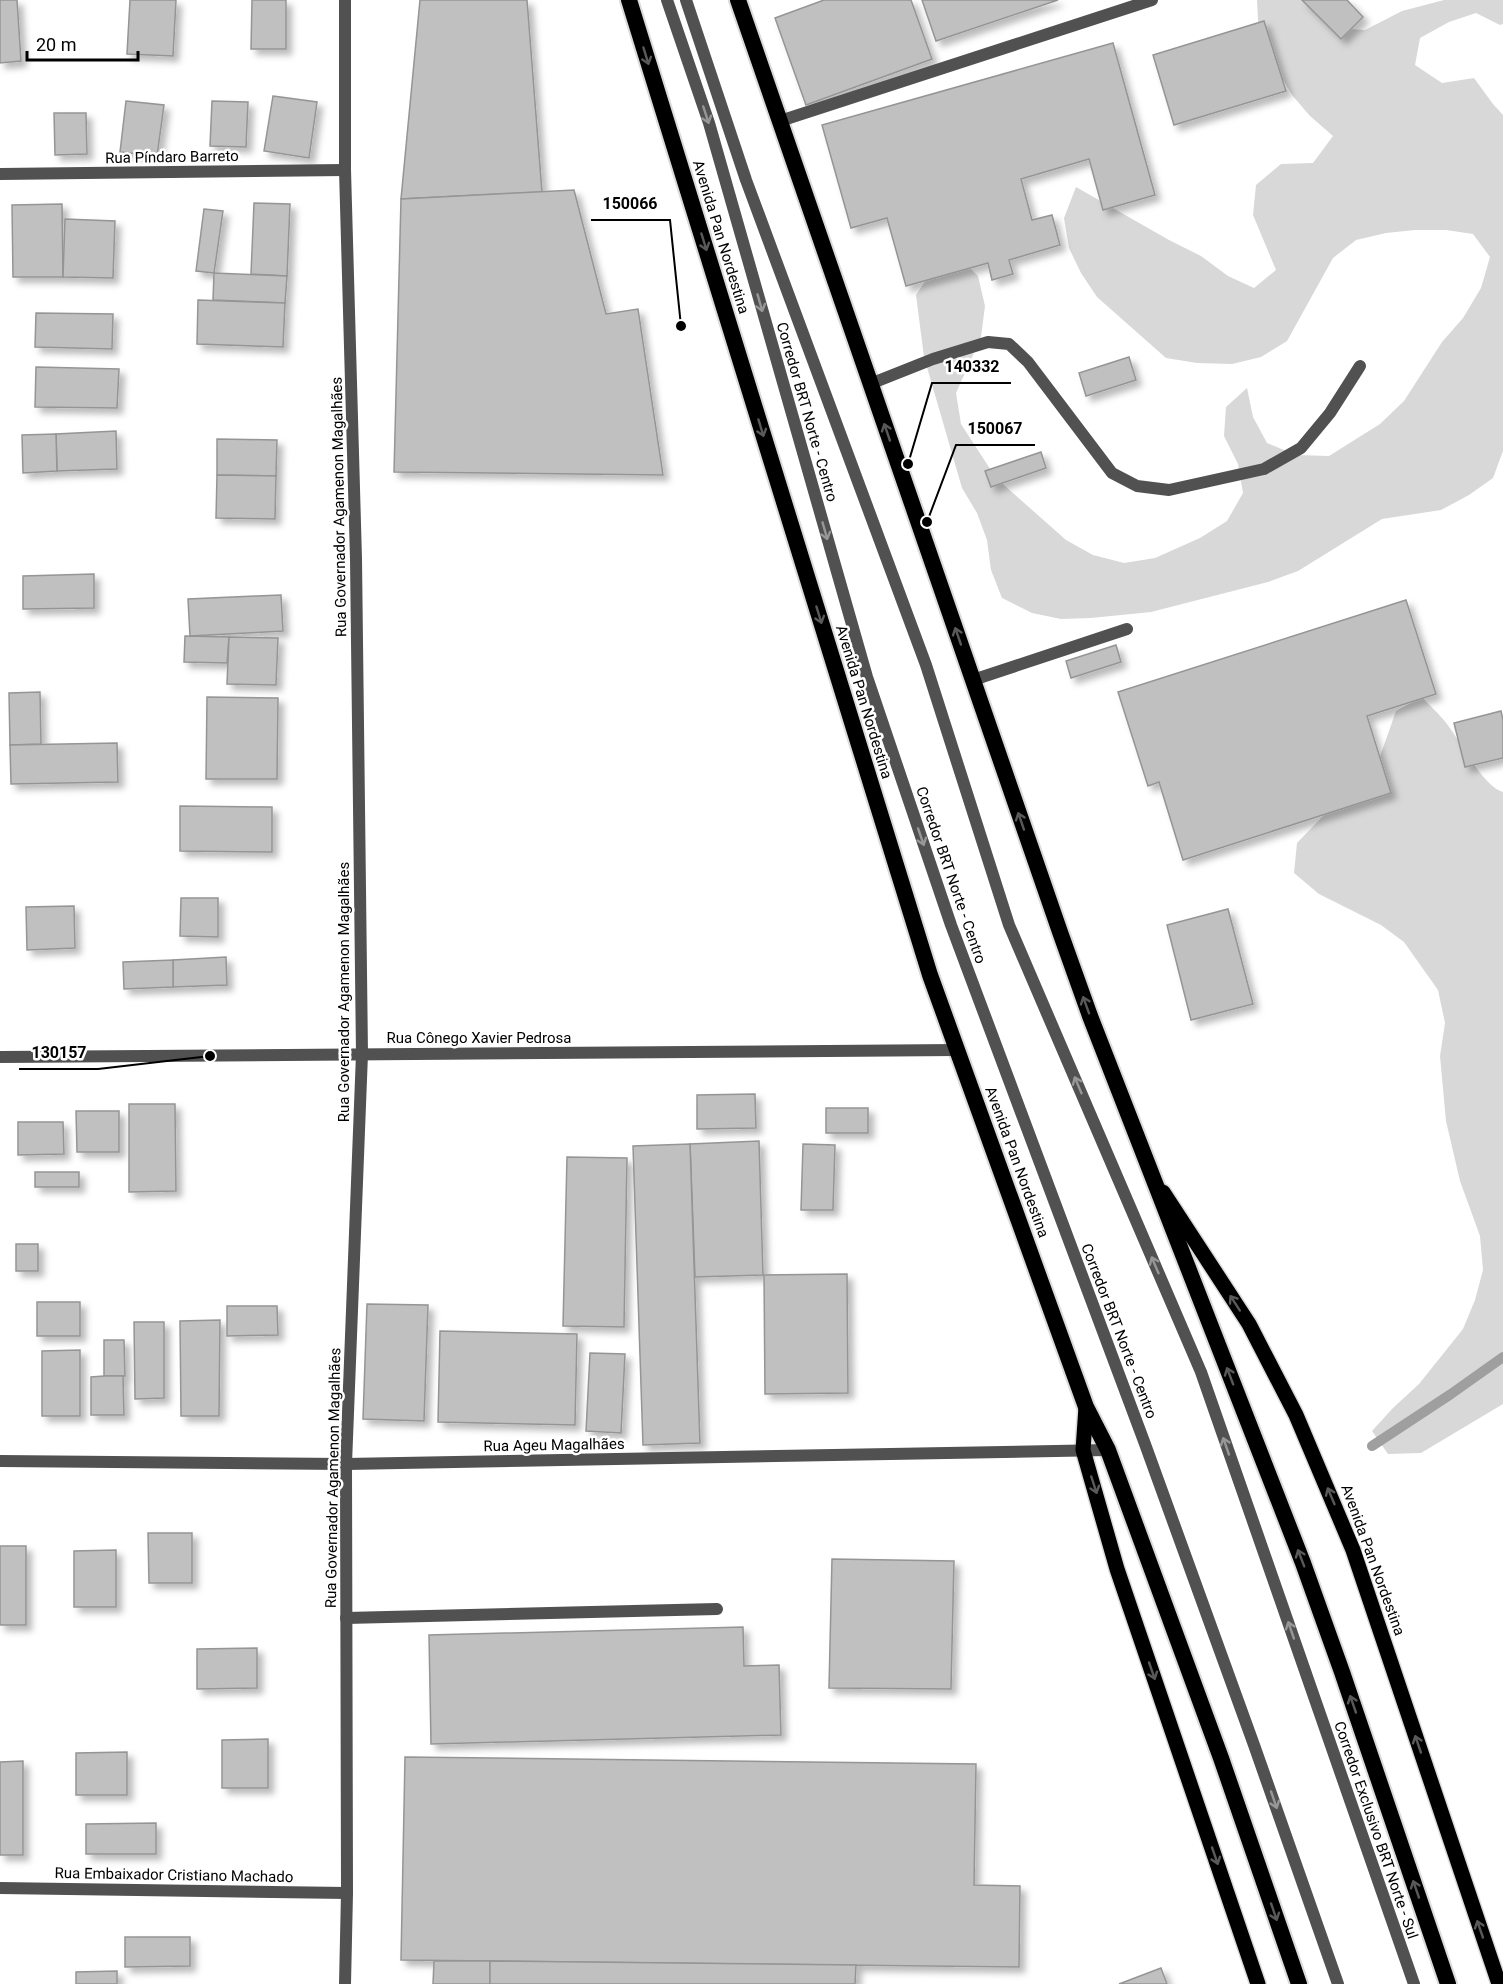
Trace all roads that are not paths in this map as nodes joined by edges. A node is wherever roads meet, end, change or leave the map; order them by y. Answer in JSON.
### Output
{"nodes":[{"id":1,"x":345,"y":0,"type":"edge"},
{"id":2,"x":629,"y":0,"type":"edge"},
{"id":3,"x":668,"y":0,"type":"edge"},
{"id":4,"x":686,"y":0,"type":"edge"},
{"id":5,"x":738,"y":0,"type":"edge"},
{"id":6,"x":1152,"y":0,"type":"edge"},
{"id":7,"x":780,"y":121,"type":"junction"},
{"id":8,"x":345,"y":170,"type":"junction"},
{"id":9,"x":0,"y":174,"type":"edge"},
{"id":10,"x":1360,"y":366,"type":"dead end"},
{"id":11,"x":870,"y":384,"type":"junction"},
{"id":12,"x":1127,"y":629,"type":"dead end"},
{"id":13,"x":973,"y":680,"type":"junction"},
{"id":14,"x":957,"y":1050,"type":"junction"},
{"id":15,"x":362,"y":1054,"type":"junction"},
{"id":16,"x":0,"y":1057,"type":"edge"},
{"id":17,"x":1153,"y":1176,"type":"junction"},
{"id":18,"x":1086,"y":1407,"type":"junction"},
{"id":19,"x":1083,"y":1450,"type":"junction"},
{"id":20,"x":1108,"y":1450,"type":"junction"},
{"id":21,"x":0,"y":1461,"type":"edge"},
{"id":22,"x":346,"y":1464,"type":"junction"},
{"id":23,"x":717,"y":1609,"type":"dead end"},
{"id":24,"x":346,"y":1618,"type":"junction"},
{"id":25,"x":1310,"y":1685,"type":"joint"},
{"id":26,"x":0,"y":1888,"type":"edge"},
{"id":27,"x":347,"y":1893,"type":"junction"},
{"id":28,"x":345,"y":1984,"type":"edge"},
{"id":29,"x":1258,"y":1984,"type":"edge"},
{"id":30,"x":1299,"y":1984,"type":"edge"},
{"id":31,"x":1338,"y":1984,"type":"edge"},
{"id":32,"x":1414,"y":1984,"type":"edge"},
{"id":33,"x":1448,"y":1984,"type":"edge"},
{"id":34,"x":1499,"y":1984,"type":"edge"}],
"edges":[{"from":1,"to":8,"type":"street","name":"Rua Governador Agamenon Magalhães"},
{"from":2,"to":14,"type":"highway","name":"Avenida Pan Nordestina","one_way":true},
{"from":3,"to":31,"type":"street","name":"Corredor BRT Norte - Centro","one_way":true},
{"from":25,"to":4,"type":"street","name":"Corredor BRT Norte - Centro","one_way":true},
{"from":5,"to":7,"type":"highway","name":"Avenida Pan Nordestina"},
{"from":6,"to":7,"type":"street"},
{"from":7,"to":11,"type":"highway","name":"Avenida Pan Nordestina"},
{"from":8,"to":9,"type":"street","name":"Rua Píndaro Barreto"},
{"from":8,"to":15,"type":"street","name":"Rua Governador Agamenon Magalhães"},
{"from":10,"to":11,"type":"street"},
{"from":13,"to":11,"type":"highway","name":"Avenida Pan Nordestina","one_way":true},
{"from":12,"to":13,"type":"street"},
{"from":17,"to":13,"type":"highway","name":"Avenida Pan Nordestina","one_way":true},
{"from":14,"to":15,"type":"street","name":"Rua Cônego Xavier Pedrosa"},
{"from":14,"to":18,"type":"highway","name":"Avenida Pan Nordestina"},
{"from":15,"to":16,"type":"street","name":"Rua Cônego Xavier Pedrosa"},
{"from":15,"to":22,"type":"street","name":"Rua Governador Agamenon Magalhães"},
{"from":33,"to":17,"type":"highway","name":"Avenida Pan Nordestina","one_way":true},
{"from":34,"to":17,"type":"main road","name":"Avenida Pan Nordestina","one_way":true},
{"from":18,"to":19,"type":"main road","name":"Avenida Pan Nordestina"},
{"from":18,"to":20,"type":"highway","name":"Avenida Pan Nordestina"},
{"from":19,"to":20,"type":"street","name":"Rua Ageu Magalhães"},
{"from":19,"to":22,"type":"street","name":"Rua Ageu Magalhães"},
{"from":19,"to":29,"type":"main road","name":"Avenida Pan Nordestina","one_way":true},
{"from":20,"to":30,"type":"highway","name":"Avenida Pan Nordestina","one_way":true},
{"from":21,"to":22,"type":"street","name":"Rua Ageu Magalhães"},
{"from":22,"to":24,"type":"street","name":"Rua Governador Agamenon Magalhães"},
{"from":23,"to":24,"type":"street"},
{"from":24,"to":27,"type":"street","name":"Rua Governador Agamenon Magalhães"},
{"from":25,"to":32,"type":"street","name":"Corredor Exclusivo BRT Norte - Sul"},
{"from":26,"to":27,"type":"street","name":"Rua Embaixador Cristiano Machado"},
{"from":27,"to":28,"type":"street","name":"Rua Governador Agamenon Magalhães"}]}
